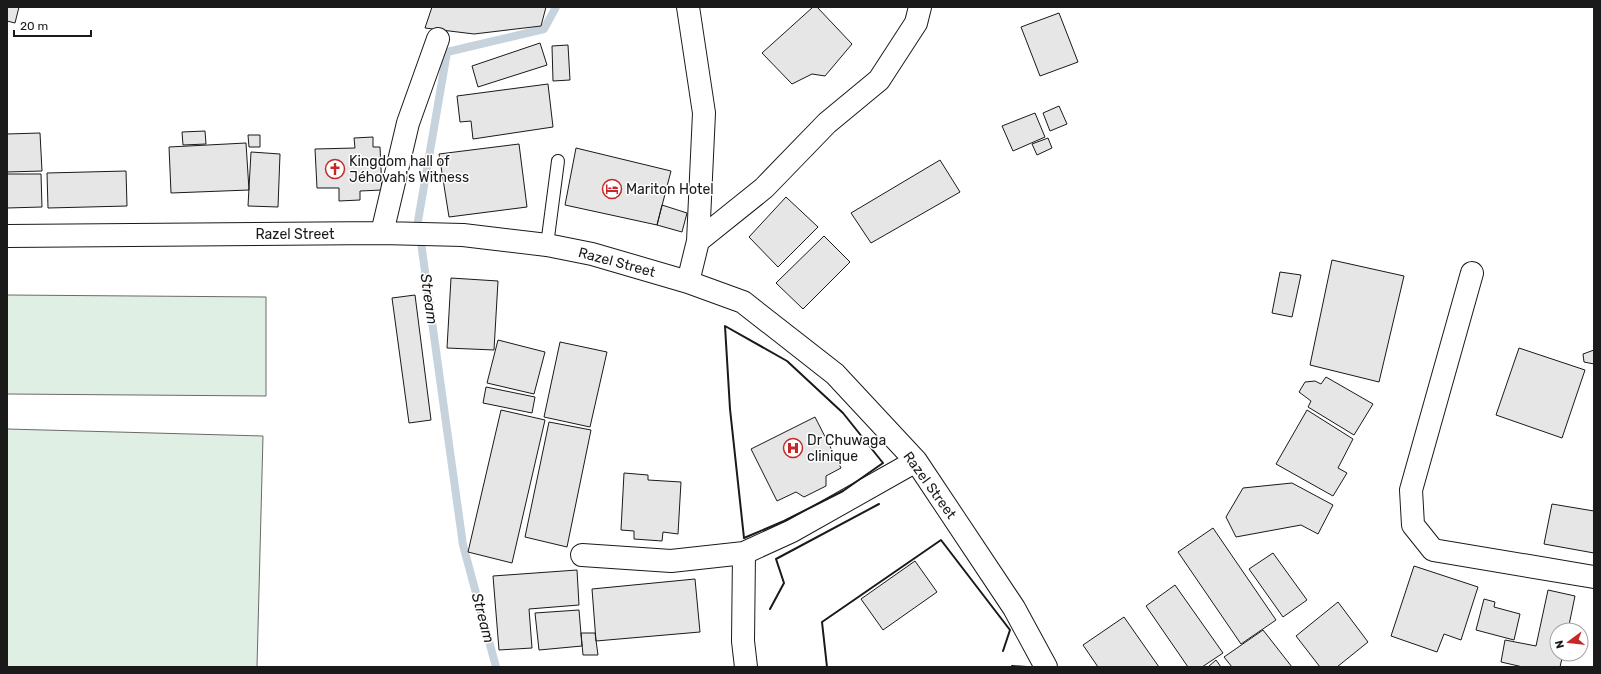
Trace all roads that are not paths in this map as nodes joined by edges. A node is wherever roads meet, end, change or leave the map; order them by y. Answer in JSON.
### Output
{"nodes":[{"id":1,"x":688,"y":7,"type":"edge"},
{"id":2,"x":920,"y":7,"type":"edge"},
{"id":3,"x":438,"y":39,"type":"dead end"},
{"id":4,"x":558,"y":161,"type":"dead end"},
{"id":5,"x":382,"y":233,"type":"junction"},
{"id":6,"x":7,"y":236,"type":"edge"},
{"id":7,"x":698,"y":241,"type":"junction"},
{"id":8,"x":547,"y":245,"type":"junction"},
{"id":9,"x":1472,"y":273,"type":"dead end"},
{"id":10,"x":688,"y":282,"type":"junction"},
{"id":11,"x":916,"y":461,"type":"junction"},
{"id":12,"x":744,"y":553,"type":"junction"},
{"id":13,"x":582,"y":555,"type":"dead end"},
{"id":14,"x":1594,"y":577,"type":"edge"},
{"id":15,"x":746,"y":667,"type":"edge"},
{"id":16,"x":1046,"y":667,"type":"edge"}],
"edges":[{"from":1,"to":7,"type":"street"},
{"from":2,"to":7,"type":"street"},
{"from":3,"to":5,"type":"street"},
{"from":4,"to":8,"type":"lane"},
{"from":5,"to":6,"type":"street","name":"Razel Street"},
{"from":5,"to":8,"type":"street","name":"Razel Street"},
{"from":7,"to":10,"type":"street"},
{"from":8,"to":10,"type":"street","name":"Razel Street"},
{"from":9,"to":14,"type":"street"},
{"from":10,"to":11,"type":"street","name":"Razel Street"},
{"from":11,"to":12,"type":"street"},
{"from":11,"to":16,"type":"street","name":"Razel Street"},
{"from":12,"to":13,"type":"street"},
{"from":12,"to":15,"type":"street"}]}
